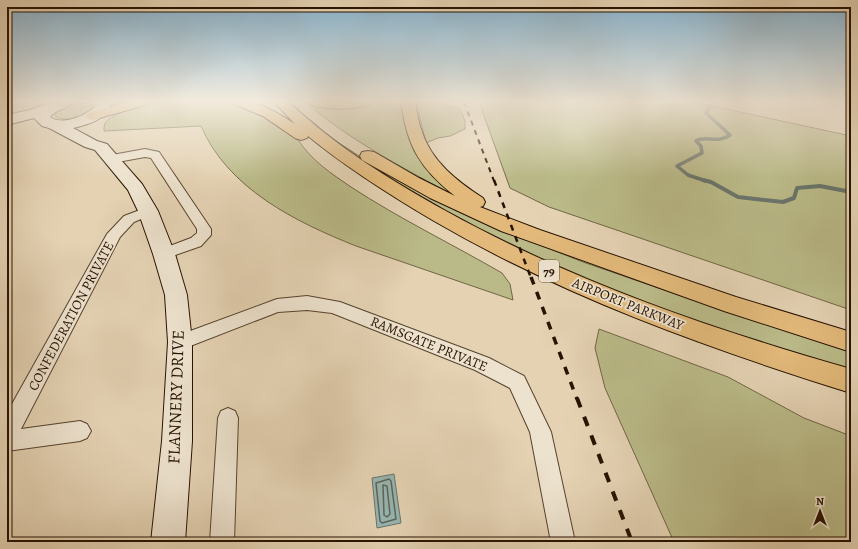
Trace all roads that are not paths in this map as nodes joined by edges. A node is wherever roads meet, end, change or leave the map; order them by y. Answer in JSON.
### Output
{"nodes":[{"id":1,"x":58,"y":128,"type":"edge"},
{"id":2,"x":91,"y":128,"type":"edge"},
{"id":3,"x":289,"y":128,"type":"edge"},
{"id":4,"x":309,"y":128,"type":"edge"},
{"id":5,"x":328,"y":128,"type":"edge"},
{"id":6,"x":412,"y":128,"type":"edge"},
{"id":7,"x":106,"y":153,"type":"junction"},
{"id":8,"x":148,"y":211,"type":"junction"},
{"id":9,"x":437,"y":215,"type":"junction"},
{"id":10,"x":557,"y":243,"type":"junction"},
{"id":11,"x":164,"y":254,"type":"junction"},
{"id":12,"x":180,"y":342,"type":"junction"},
{"id":13,"x":851,"y":342,"type":"edge"},
{"id":14,"x":851,"y":381,"type":"edge"},
{"id":15,"x":228,"y":418,"type":"dead end"},
{"id":16,"x":80,"y":432,"type":"dead end"},
{"id":17,"x":7,"y":434,"type":"edge"},
{"id":18,"x":7,"y":441,"type":"edge"},
{"id":19,"x":168,"y":542,"type":"edge"},
{"id":20,"x":222,"y":542,"type":"edge"},
{"id":21,"x":563,"y":542,"type":"edge"}],
"edges":[{"from":1,"to":7,"type":"street","name":"FLANNERY DRIVE"},
{"from":2,"to":7,"type":"street","name":"FLANNERY DRIVE"},
{"from":3,"to":9,"type":"highway"},
{"from":4,"to":9,"type":"highway","name":"AIRPORT PARKWAY","number":"79"},
{"from":5,"to":10,"type":"highway","number":"79"},
{"from":6,"to":10,"type":"highway"},
{"from":7,"to":8,"type":"street","name":"FLANNERY DRIVE"},
{"from":7,"to":11,"type":"street"},
{"from":8,"to":11,"type":"street","name":"FLANNERY DRIVE"},
{"from":8,"to":17,"type":"street","name":"CONFEDERATION PRIVATE"},
{"from":9,"to":14,"type":"highway","name":"AIRPORT PARKWAY","number":"79"},
{"from":10,"to":13,"type":"highway","number":"79"},
{"from":11,"to":12,"type":"street","name":"FLANNERY DRIVE"},
{"from":12,"to":19,"type":"street","name":"FLANNERY DRIVE"},
{"from":12,"to":21,"type":"street","name":"RAMSGATE PRIVATE"},
{"from":15,"to":20,"type":"street"},
{"from":16,"to":18,"type":"street"}]}
